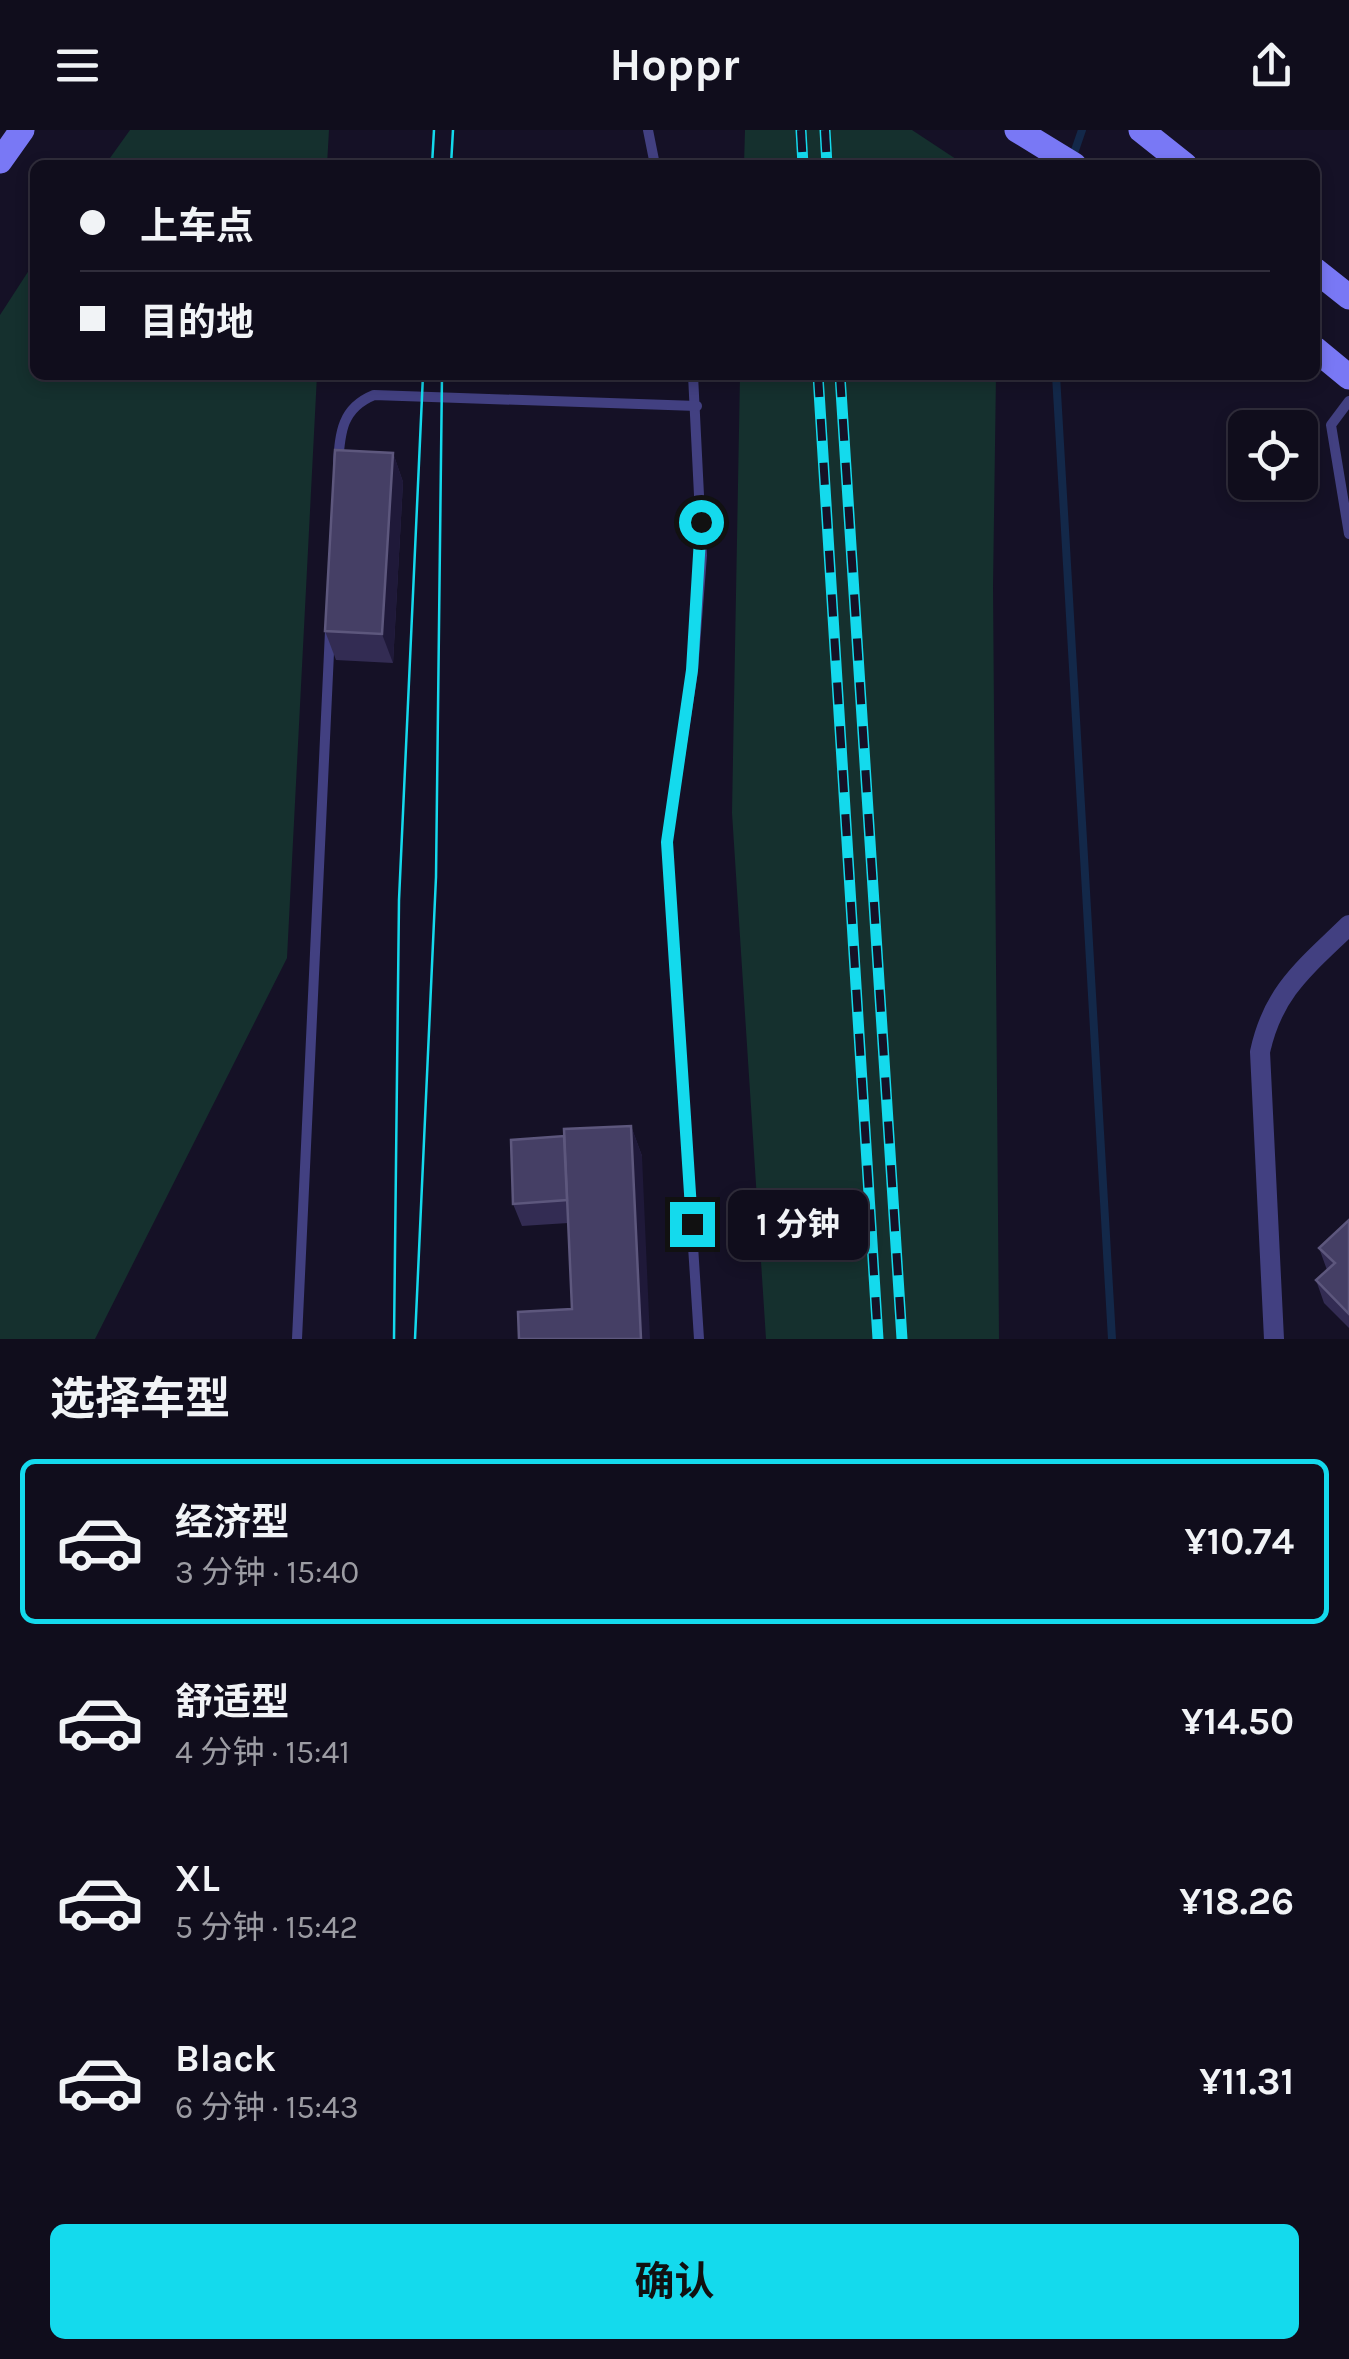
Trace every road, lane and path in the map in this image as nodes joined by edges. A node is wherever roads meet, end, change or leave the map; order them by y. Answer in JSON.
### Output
{"nodes":[{"id":1,"x":22,"y":130,"type":"edge"},
{"id":2,"x":648,"y":130,"type":"edge"},
{"id":3,"x":1141,"y":130,"type":"edge"},
{"id":4,"x":1021,"y":132,"type":"edge"},
{"id":5,"x":654,"y":160,"type":"edge"},
{"id":6,"x":1066,"y":160,"type":"edge"},
{"id":7,"x":1179,"y":160,"type":"edge"},
{"id":8,"x":0,"y":161,"type":"edge"},
{"id":9,"x":1320,"y":274,"type":"edge"},
{"id":10,"x":1349,"y":297,"type":"edge"},
{"id":11,"x":1320,"y":353,"type":"edge"},
{"id":12,"x":1349,"y":377,"type":"edge"},
{"id":13,"x":694,"y":380,"type":"edge"},
{"id":14,"x":1349,"y":401,"type":"edge"},
{"id":15,"x":697,"y":406,"type":"junction"},
{"id":16,"x":338,"y":476,"type":"edge"},
{"id":17,"x":1349,"y":534,"type":"edge"},
{"id":18,"x":331,"y":613,"type":"edge"},
{"id":19,"x":1349,"y":926,"type":"edge"},
{"id":20,"x":298,"y":1339,"type":"edge"},
{"id":21,"x":700,"y":1339,"type":"edge"},
{"id":22,"x":1274,"y":1339,"type":"edge"}],
"edges":[{"from":1,"to":8,"type":"main road"},
{"from":2,"to":5,"type":"lane"},
{"from":3,"to":7,"type":"main road"},
{"from":4,"to":6,"type":"main road"},
{"from":9,"to":10,"type":"main road"},
{"from":11,"to":12,"type":"main road"},
{"from":13,"to":15,"type":"lane"},
{"from":14,"to":17,"type":"lane"},
{"from":15,"to":16,"type":"lane"},
{"from":15,"to":21,"type":"lane"},
{"from":18,"to":20,"type":"lane"},
{"from":19,"to":22,"type":"street"}]}
